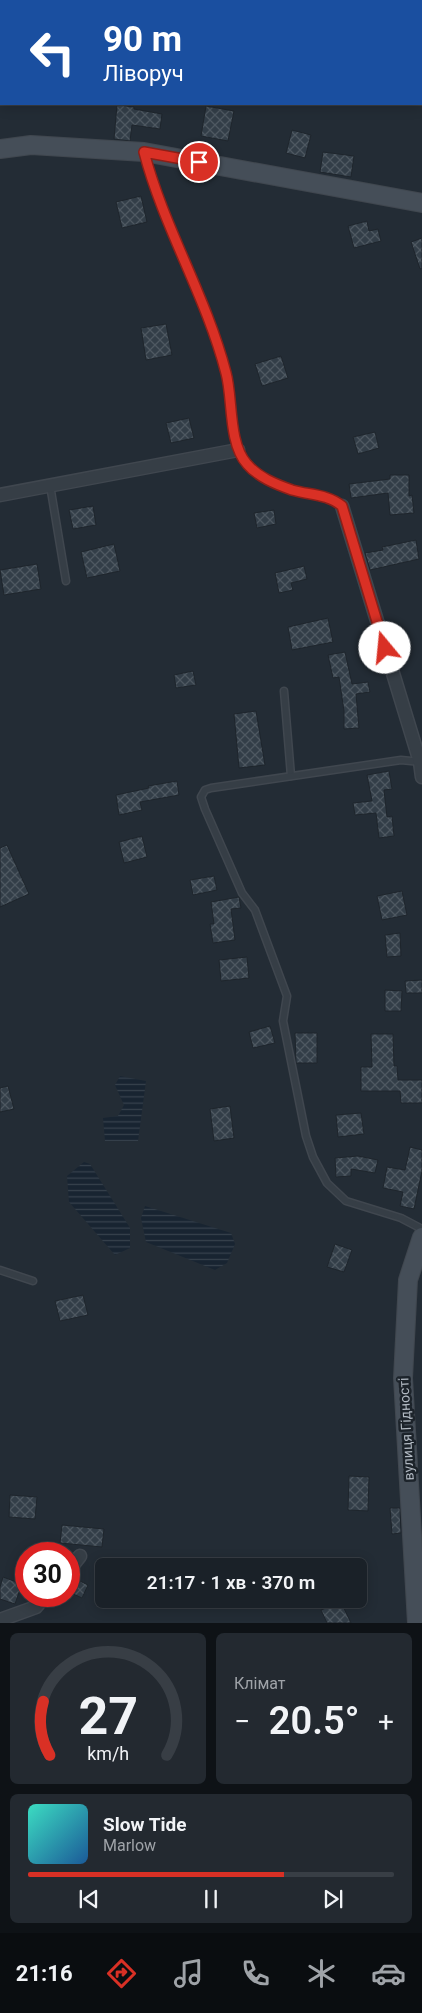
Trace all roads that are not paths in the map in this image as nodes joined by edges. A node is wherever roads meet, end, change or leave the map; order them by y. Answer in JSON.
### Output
{"nodes":[{"id":1,"x":0,"y":149,"type":"edge"},
{"id":2,"x":144,"y":152,"type":"junction"},
{"id":3,"x":422,"y":203,"type":"edge"},
{"id":4,"x":238,"y":450,"type":"junction"},
{"id":5,"x":50,"y":486,"type":"junction"},
{"id":6,"x":0,"y":495,"type":"edge"},
{"id":7,"x":342,"y":506,"type":"joint"},
{"id":8,"x":66,"y":582,"type":"dead end"},
{"id":9,"x":284,"y":691,"type":"dead end"},
{"id":10,"x":421,"y":762,"type":"edge"},
{"id":11,"x":291,"y":776,"type":"junction"},
{"id":12,"x":422,"y":777,"type":"edge"},
{"id":13,"x":422,"y":1229,"type":"edge"},
{"id":14,"x":422,"y":1237,"type":"edge"},
{"id":15,"x":0,"y":1270,"type":"edge"},
{"id":16,"x":33,"y":1280,"type":"dead end"},
{"id":17,"x":36,"y":1607,"type":"edge"},
{"id":18,"x":0,"y":1620,"type":"edge"},
{"id":19,"x":416,"y":1623,"type":"edge"}],
"edges":[{"from":1,"to":2,"type":"street"},
{"from":2,"to":3,"type":"street"},
{"from":2,"to":4,"type":"lane"},
{"from":4,"to":5,"type":"street"},
{"from":4,"to":7,"type":"lane"},
{"from":5,"to":6,"type":"street"},
{"from":5,"to":8,"type":"lane"},
{"from":7,"to":10,"type":"street"},
{"from":9,"to":11,"type":"lane"},
{"from":10,"to":11,"type":"lane"},
{"from":10,"to":12,"type":"street"},
{"from":11,"to":13,"type":"lane"},
{"from":14,"to":19,"type":"street","name":"вулиця Гідності"},
{"from":15,"to":16,"type":"lane"},
{"from":17,"to":18,"type":"street"}]}
